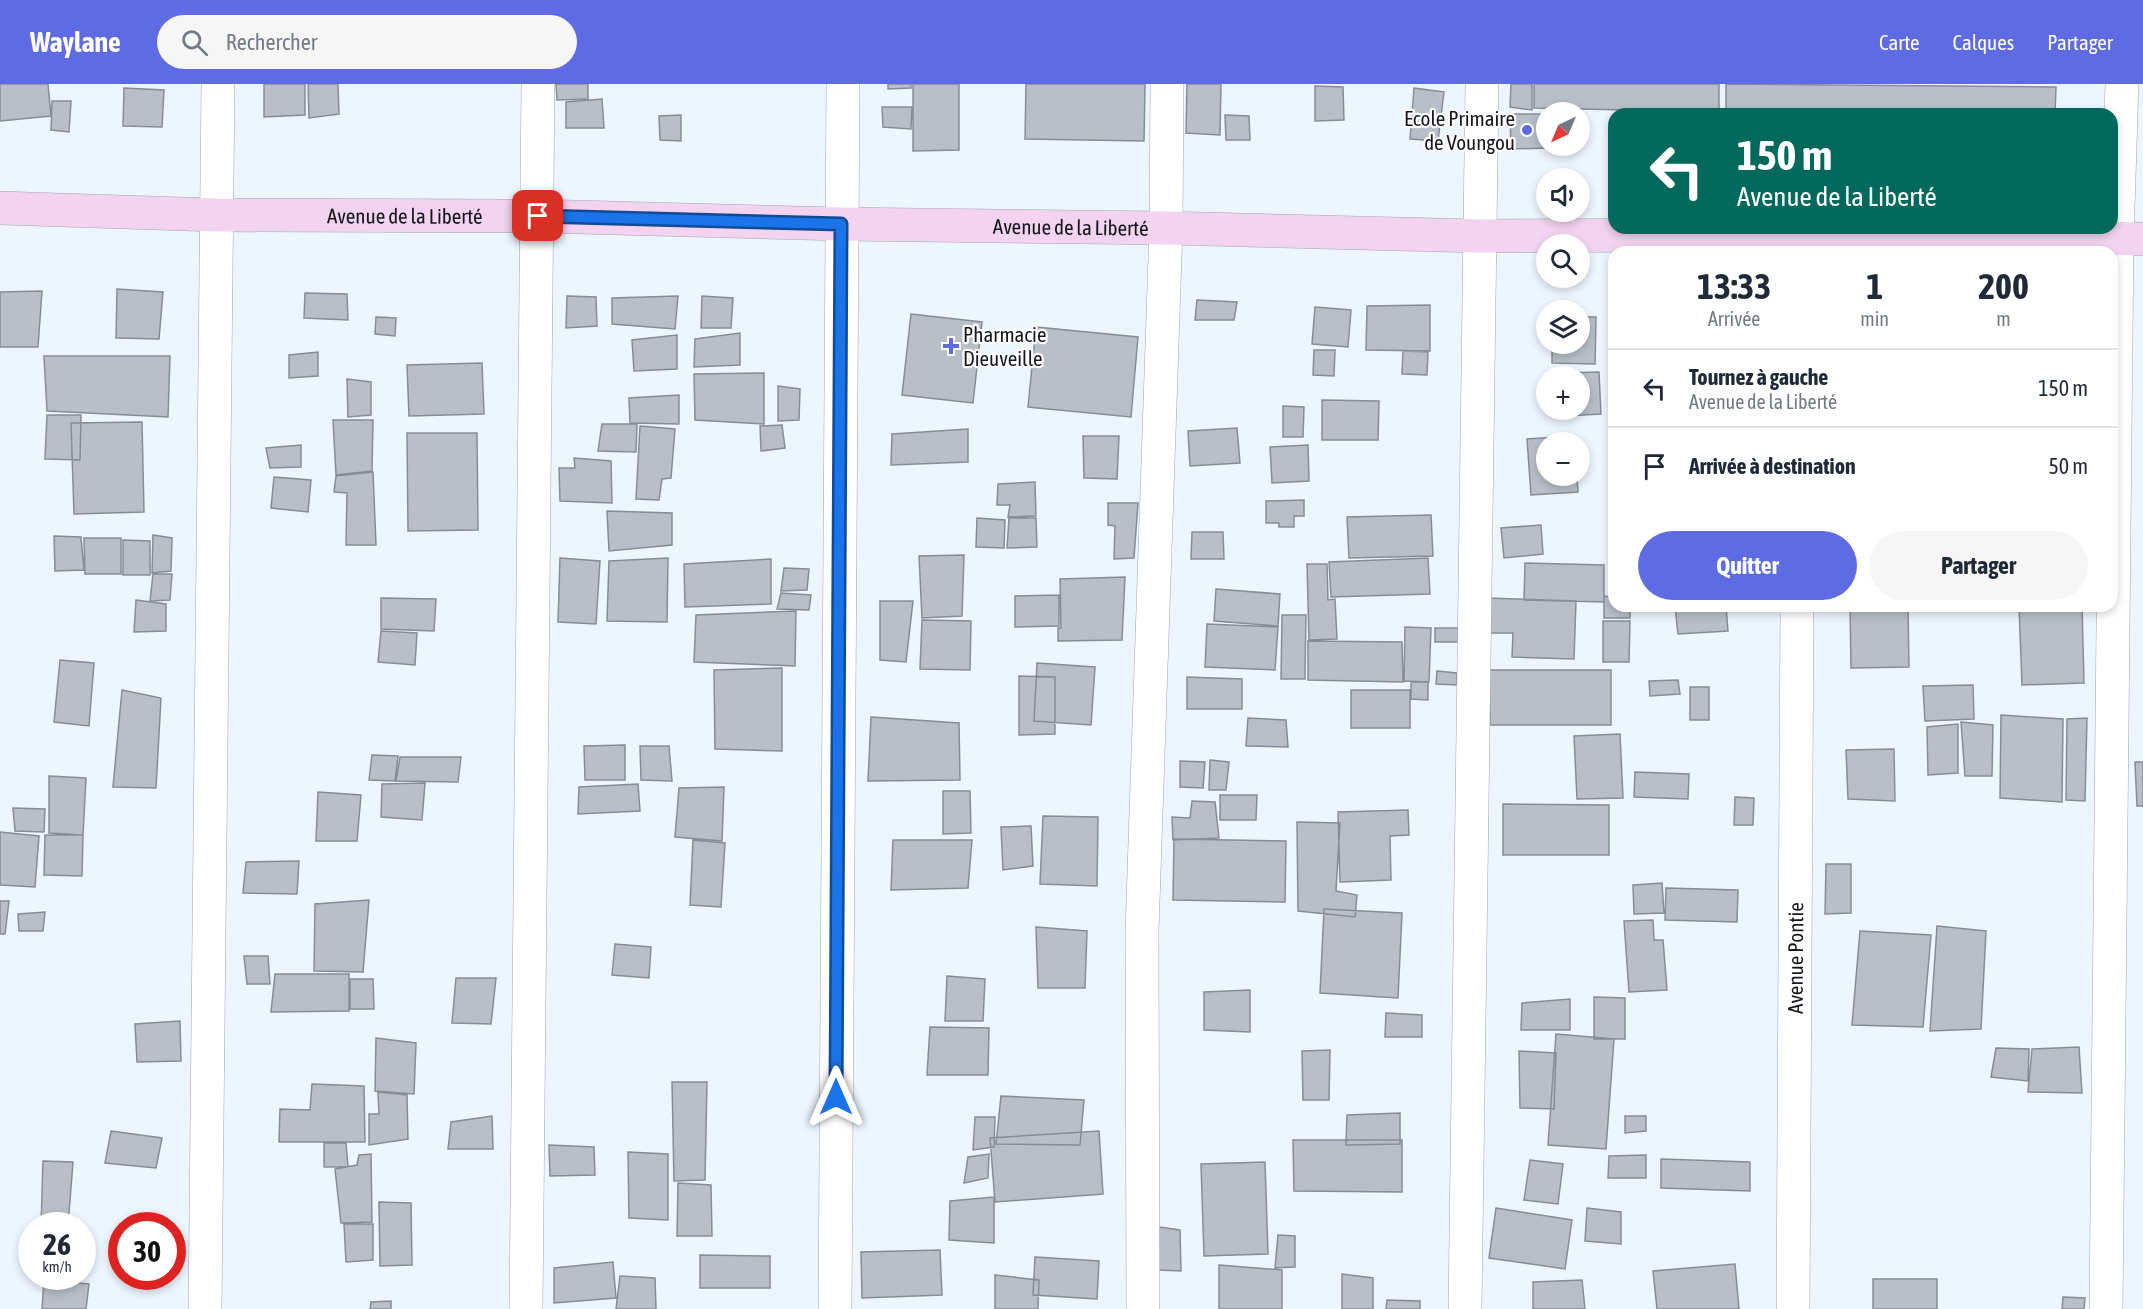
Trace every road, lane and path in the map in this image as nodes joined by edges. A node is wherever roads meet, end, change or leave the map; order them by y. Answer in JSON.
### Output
{"nodes":[{"id":1,"x":218,"y":84,"type":"edge"},
{"id":2,"x":538,"y":84,"type":"edge"},
{"id":3,"x":843,"y":84,"type":"edge"},
{"id":4,"x":1167,"y":84,"type":"edge"},
{"id":5,"x":1482,"y":84,"type":"edge"},
{"id":6,"x":2122,"y":84,"type":"edge"},
{"id":7,"x":0,"y":208,"type":"edge"},
{"id":8,"x":215,"y":215,"type":"junction"},
{"id":9,"x":538,"y":216,"type":"junction"},
{"id":10,"x":841,"y":224,"type":"junction"},
{"id":11,"x":1166,"y":228,"type":"junction"},
{"id":12,"x":1479,"y":236,"type":"junction"},
{"id":13,"x":2130,"y":239,"type":"edge"},
{"id":14,"x":1799,"y":243,"type":"edge"},
{"id":15,"x":1797,"y":612,"type":"edge"},
{"id":16,"x":205,"y":1309,"type":"edge"},
{"id":17,"x":526,"y":1309,"type":"edge"},
{"id":18,"x":835,"y":1309,"type":"edge"},
{"id":19,"x":1143,"y":1309,"type":"edge"},
{"id":20,"x":1465,"y":1309,"type":"edge"},
{"id":21,"x":1793,"y":1309,"type":"edge"},
{"id":22,"x":2106,"y":1309,"type":"edge"}],
"edges":[{"from":1,"to":8,"type":"street"},
{"from":2,"to":9,"type":"street"},
{"from":3,"to":10,"type":"street"},
{"from":4,"to":11,"type":"street"},
{"from":5,"to":12,"type":"street"},
{"from":6,"to":13,"type":"street"},
{"from":7,"to":8,"type":"street","name":"Avenue de la Liberté"},
{"from":8,"to":9,"type":"street","name":"Avenue de la Liberté"},
{"from":8,"to":16,"type":"street"},
{"from":9,"to":10,"type":"street","name":"Avenue de la Liberté"},
{"from":9,"to":17,"type":"street"},
{"from":10,"to":11,"type":"street","name":"Avenue de la Liberté"},
{"from":10,"to":18,"type":"street"},
{"from":11,"to":12,"type":"street","name":"Avenue de la Liberté"},
{"from":11,"to":19,"type":"street"},
{"from":12,"to":14,"type":"street","name":"Avenue de la Liberté"},
{"from":12,"to":20,"type":"street"},
{"from":13,"to":14,"type":"street","name":"Avenue de la Liberté"},
{"from":13,"to":22,"type":"street"},
{"from":15,"to":21,"type":"street","name":"Avenue Pontie"}]}
